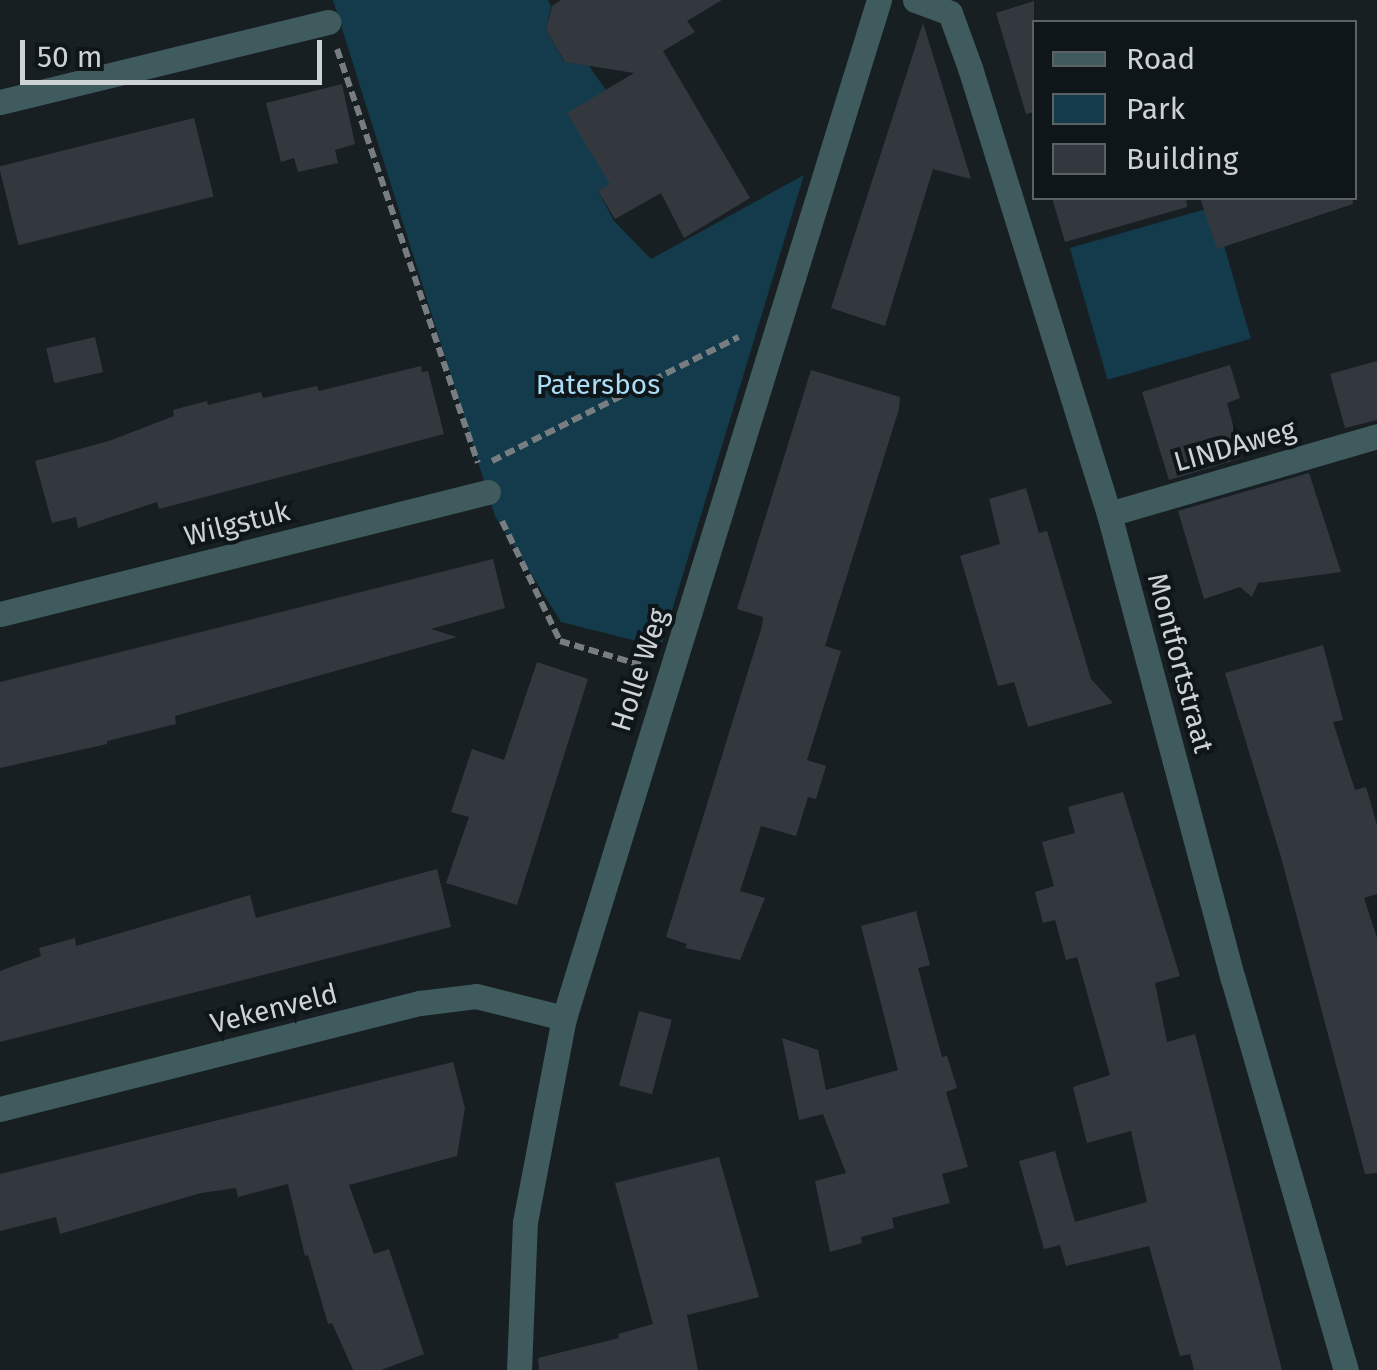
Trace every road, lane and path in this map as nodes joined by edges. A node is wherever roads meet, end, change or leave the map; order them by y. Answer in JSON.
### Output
{"nodes":[{"id":1,"x":880,"y":0,"type":"edge"},
{"id":2,"x":916,"y":0,"type":"edge"},
{"id":3,"x":328,"y":22,"type":"joint"},
{"id":4,"x":0,"y":102,"type":"edge"},
{"id":5,"x":784,"y":315,"type":"junction"},
{"id":6,"x":1377,"y":436,"type":"edge"},
{"id":7,"x":488,"y":492,"type":"junction"},
{"id":8,"x":1109,"y":514,"type":"junction"},
{"id":9,"x":0,"y":614,"type":"edge"},
{"id":10,"x":670,"y":674,"type":"junction"},
{"id":11,"x":564,"y":1018,"type":"junction"},
{"id":12,"x":0,"y":1109,"type":"edge"},
{"id":13,"x":518,"y":1370,"type":"edge"},
{"id":14,"x":1346,"y":1370,"type":"edge"}],
"edges":[{"from":1,"to":5,"type":"street","name":"Holle Weg"},
{"from":2,"to":8,"type":"street","name":"Montfortstraat"},
{"from":3,"to":4,"type":"street"},
{"from":3,"to":7,"type":"path"},
{"from":5,"to":7,"type":"path"},
{"from":5,"to":10,"type":"street","name":"Holle Weg"},
{"from":6,"to":8,"type":"street","name":"LINDAweg"},
{"from":7,"to":9,"type":"street","name":"Wilgstuk"},
{"from":7,"to":10,"type":"path"},
{"from":8,"to":14,"type":"street","name":"Montfortstraat"},
{"from":10,"to":11,"type":"street","name":"Holle Weg"},
{"from":11,"to":12,"type":"street","name":"Vekenveld"},
{"from":11,"to":13,"type":"street","name":"Holle Weg"}]}
